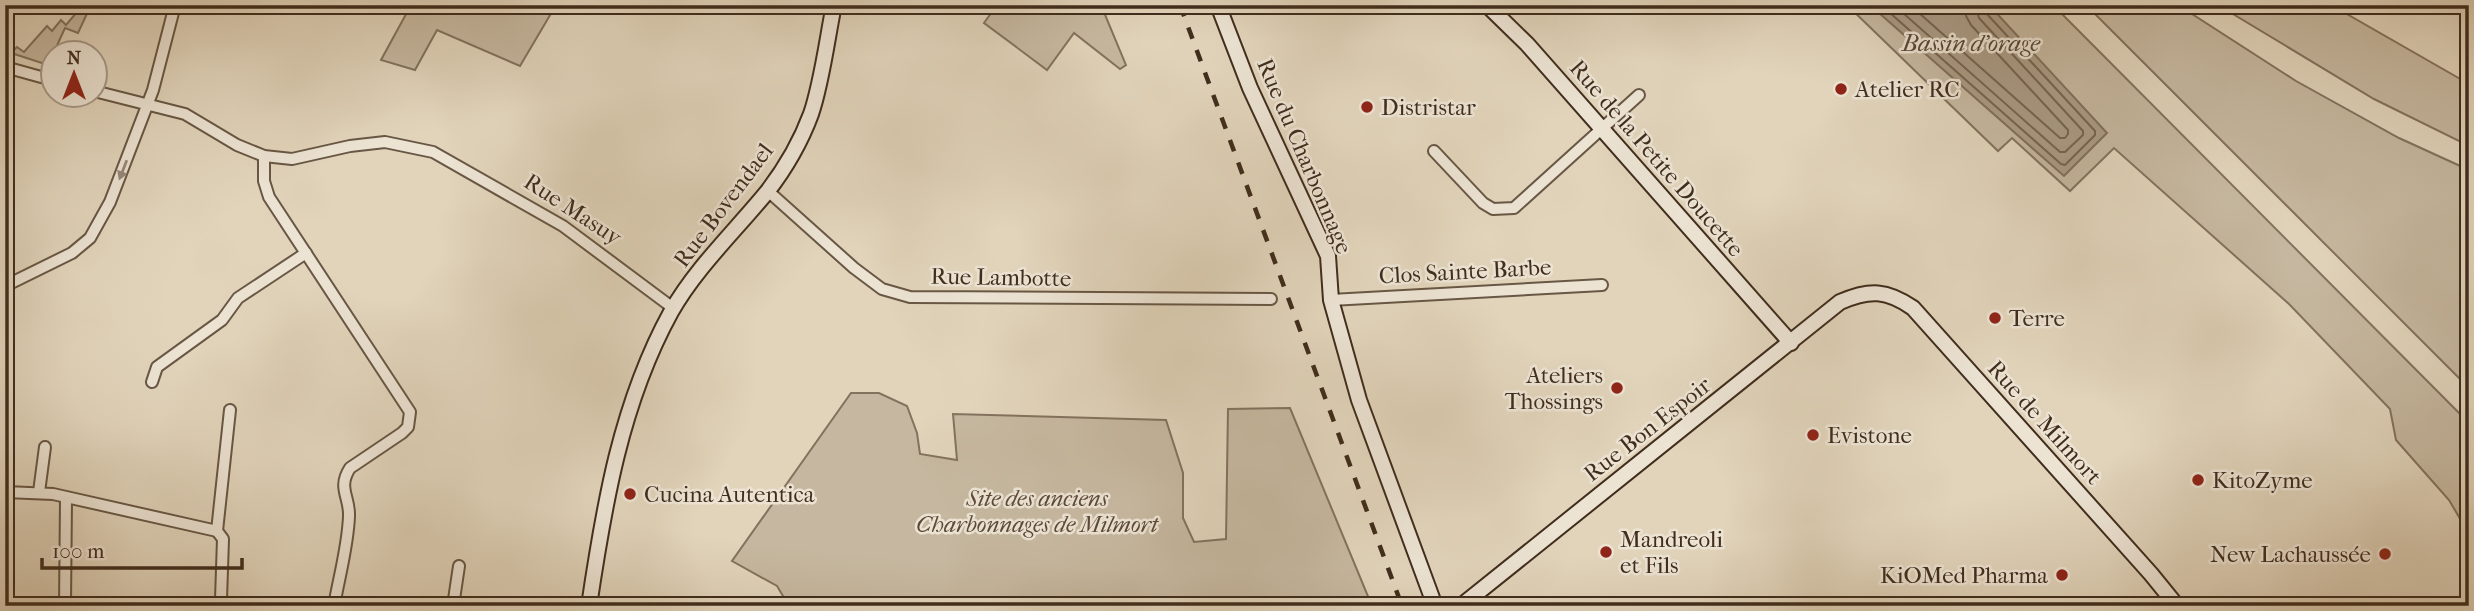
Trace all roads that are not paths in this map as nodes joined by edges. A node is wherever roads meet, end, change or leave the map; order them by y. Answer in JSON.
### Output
{"nodes":[{"id":1,"x":175,"y":5,"type":"edge"},
{"id":2,"x":834,"y":5,"type":"edge"},
{"id":3,"x":1217,"y":5,"type":"edge"},
{"id":4,"x":1487,"y":5,"type":"edge"},
{"id":5,"x":5,"y":67,"type":"edge"},
{"id":6,"x":38,"y":76,"type":"edge"},
{"id":7,"x":108,"y":95,"type":"edge"},
{"id":8,"x":1639,"y":95,"type":"dead end"},
{"id":9,"x":148,"y":106,"type":"junction"},
{"id":10,"x":1601,"y":130,"type":"junction"},
{"id":11,"x":1434,"y":151,"type":"dead end"},
{"id":12,"x":264,"y":156,"type":"junction"},
{"id":13,"x":768,"y":191,"type":"junction"},
{"id":14,"x":306,"y":253,"type":"junction"},
{"id":15,"x":1602,"y":285,"type":"dead end"},
{"id":16,"x":5,"y":286,"type":"edge"},
{"id":17,"x":1865,"y":293,"type":"joint"},
{"id":18,"x":1271,"y":299,"type":"dead end"},
{"id":19,"x":1331,"y":300,"type":"junction"},
{"id":20,"x":673,"y":308,"type":"junction"},
{"id":21,"x":1791,"y":343,"type":"junction"},
{"id":22,"x":152,"y":382,"type":"dead end"},
{"id":23,"x":230,"y":410,"type":"dead end"},
{"id":24,"x":45,"y":447,"type":"dead end"},
{"id":25,"x":5,"y":492,"type":"edge"},
{"id":26,"x":40,"y":492,"type":"junction"},
{"id":27,"x":66,"y":498,"type":"junction"},
{"id":28,"x":217,"y":531,"type":"junction"},
{"id":29,"x":459,"y":566,"type":"dead end"},
{"id":30,"x":221,"y":599,"type":"dead end"},
{"id":31,"x":65,"y":606,"type":"edge"},
{"id":32,"x":334,"y":606,"type":"edge"},
{"id":33,"x":453,"y":606,"type":"edge"},
{"id":34,"x":589,"y":606,"type":"edge"},
{"id":35,"x":1435,"y":606,"type":"edge"},
{"id":36,"x":1461,"y":606,"type":"edge"},
{"id":37,"x":2177,"y":606,"type":"edge"}],
"edges":[{"from":1,"to":9,"type":"street"},
{"from":2,"to":13,"type":"street","name":"Rue Bovendael"},
{"from":3,"to":19,"type":"street","name":"Rue du Charbonnage"},
{"from":4,"to":10,"type":"street","name":"Rue de la Petite Doucette"},
{"from":5,"to":6,"type":"street"},
{"from":7,"to":9,"type":"street","name":"Rue Masuy"},
{"from":8,"to":10,"type":"street"},
{"from":9,"to":12,"type":"street","name":"Rue Masuy"},
{"from":9,"to":16,"type":"street","one_way":true},
{"from":10,"to":11,"type":"street"},
{"from":10,"to":21,"type":"street","name":"Rue de la Petite Doucette"},
{"from":12,"to":14,"type":"street"},
{"from":12,"to":20,"type":"street","name":"Rue Masuy"},
{"from":13,"to":18,"type":"street","name":"Rue Lambotte"},
{"from":13,"to":20,"type":"street","name":"Rue Bovendael"},
{"from":14,"to":22,"type":"street"},
{"from":14,"to":32,"type":"street"},
{"from":15,"to":19,"type":"street","name":"Clos Sainte Barbe"},
{"from":17,"to":21,"type":"street","name":"Rue Bon Espoir"},
{"from":17,"to":37,"type":"street","name":"Rue de Milmort"},
{"from":19,"to":35,"type":"street","name":"Rue du Charbonnage"},
{"from":20,"to":34,"type":"street"},
{"from":21,"to":36,"type":"street","name":"Rue Bon Espoir"},
{"from":23,"to":28,"type":"street"},
{"from":24,"to":26,"type":"street"},
{"from":25,"to":26,"type":"street"},
{"from":26,"to":27,"type":"street"},
{"from":27,"to":28,"type":"street"},
{"from":27,"to":31,"type":"street"},
{"from":28,"to":30,"type":"street"},
{"from":29,"to":33,"type":"street"}]}
